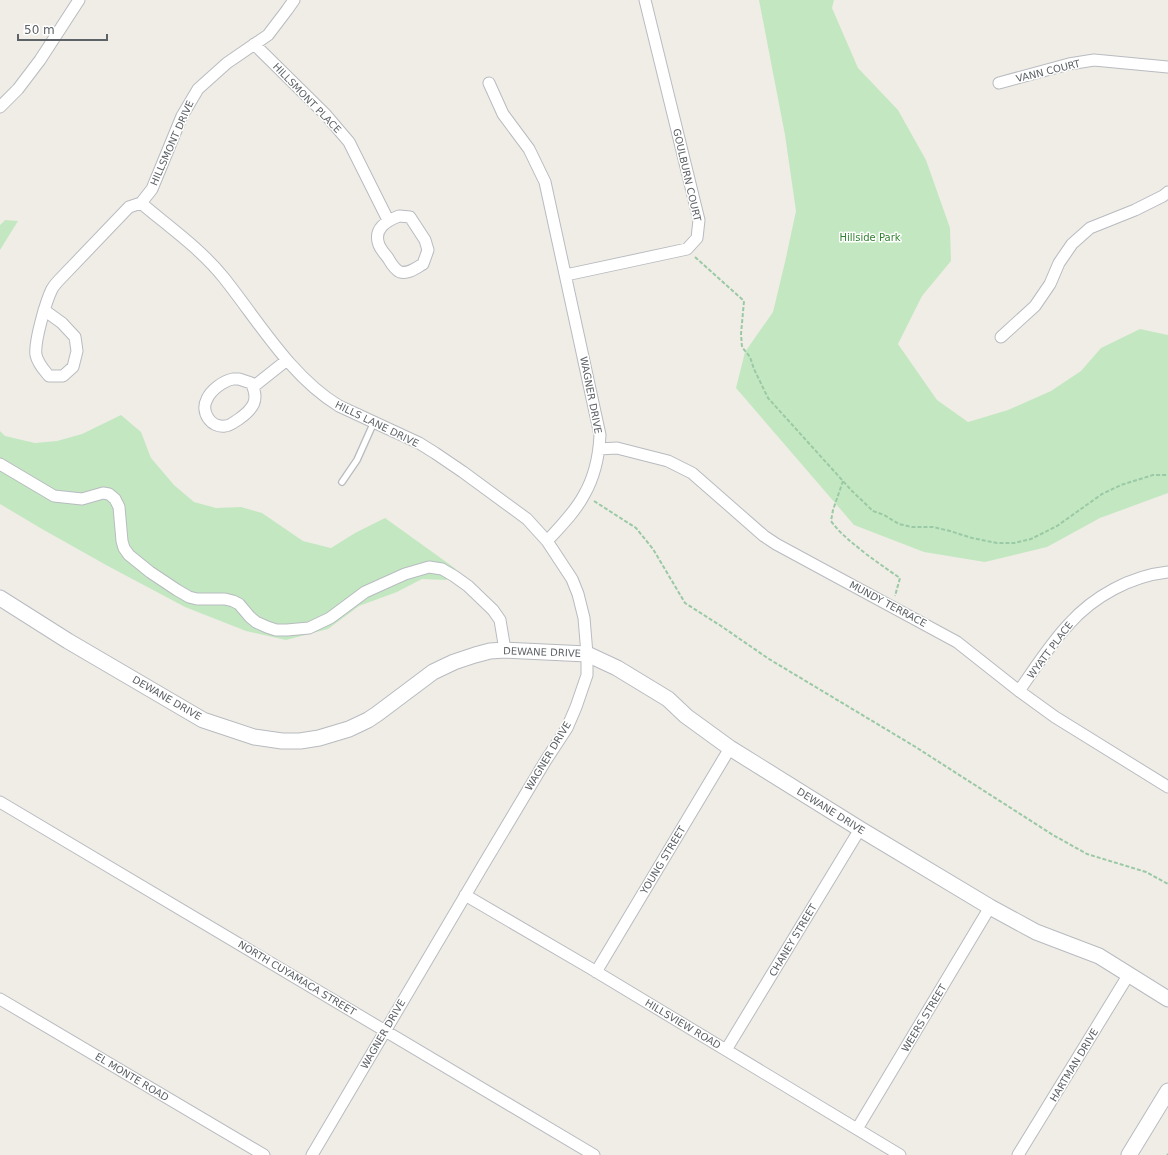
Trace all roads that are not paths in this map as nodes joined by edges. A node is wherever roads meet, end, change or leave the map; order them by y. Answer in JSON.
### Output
{"nodes":[{"id":1,"x":79,"y":0,"type":"edge"},
{"id":2,"x":294,"y":0,"type":"edge"},
{"id":3,"x":645,"y":0,"type":"edge"},
{"id":4,"x":254,"y":44,"type":"junction"},
{"id":5,"x":1168,"y":67,"type":"edge"},
{"id":6,"x":489,"y":83,"type":"dead end"},
{"id":7,"x":999,"y":83,"type":"dead end"},
{"id":8,"x":0,"y":107,"type":"edge"},
{"id":9,"x":1168,"y":192,"type":"edge"},
{"id":10,"x":141,"y":203,"type":"junction"},
{"id":11,"x":388,"y":220,"type":"junction"},
{"id":12,"x":566,"y":275,"type":"junction"},
{"id":13,"x":44,"y":310,"type":"junction"},
{"id":14,"x":1001,"y":337,"type":"dead end"},
{"id":15,"x":287,"y":360,"type":"junction"},
{"id":16,"x":253,"y":388,"type":"junction"},
{"id":17,"x":374,"y":422,"type":"junction"},
{"id":18,"x":599,"y":449,"type":"junction"},
{"id":19,"x":0,"y":464,"type":"edge"},
{"id":20,"x":342,"y":482,"type":"dead end"},
{"id":21,"x":547,"y":541,"type":"junction"},
{"id":22,"x":1168,"y":572,"type":"edge"},
{"id":23,"x":0,"y":598,"type":"edge"},
{"id":24,"x":505,"y":650,"type":"junction"},
{"id":25,"x":587,"y":654,"type":"junction"},
{"id":26,"x":1019,"y":691,"type":"junction"},
{"id":27,"x":730,"y":748,"type":"junction"},
{"id":28,"x":1168,"y":787,"type":"edge"},
{"id":29,"x":0,"y":802,"type":"edge"},
{"id":30,"x":860,"y":829,"type":"junction"},
{"id":31,"x":465,"y":895,"type":"junction"},
{"id":32,"x":990,"y":907,"type":"junction"},
{"id":33,"x":596,"y":972,"type":"junction"},
{"id":34,"x":1129,"y":974,"type":"junction"},
{"id":35,"x":0,"y":999,"type":"edge"},
{"id":36,"x":1168,"y":999,"type":"edge"},
{"id":37,"x":385,"y":1030,"type":"junction"},
{"id":38,"x":726,"y":1050,"type":"junction"},
{"id":39,"x":1168,"y":1091,"type":"edge"},
{"id":40,"x":857,"y":1129,"type":"junction"},
{"id":41,"x":264,"y":1155,"type":"edge"},
{"id":42,"x":312,"y":1155,"type":"edge"},
{"id":43,"x":594,"y":1155,"type":"edge"},
{"id":44,"x":900,"y":1155,"type":"edge"},
{"id":45,"x":1018,"y":1155,"type":"edge"},
{"id":46,"x":1129,"y":1155,"type":"edge"}],
"edges":[{"from":1,"to":8,"type":"street"},
{"from":2,"to":4,"type":"street","name":"HILLSMONT DRIVE"},
{"from":3,"to":12,"type":"street","name":"GOULBURN COURT"},
{"from":4,"to":10,"type":"street","name":"HILLSMONT DRIVE"},
{"from":4,"to":11,"type":"street","name":"HILLSMONT PLACE"},
{"from":5,"to":7,"type":"street","name":"VANN COURT"},
{"from":6,"to":12,"type":"street","name":"WAGNER DRIVE"},
{"from":9,"to":14,"type":"street"},
{"from":10,"to":13,"type":"street","name":"HILLSMONT DRIVE"},
{"from":10,"to":15,"type":"street","name":"HILLS LANE DRIVE"},
{"from":11,"to":11,"type":"street"},
{"from":12,"to":18,"type":"street","name":"WAGNER DRIVE"},
{"from":13,"to":13,"type":"street","name":"HILLSMONT DRIVE"},
{"from":15,"to":16,"type":"street"},
{"from":15,"to":17,"type":"street","name":"HILLS LANE DRIVE"},
{"from":16,"to":16,"type":"street"},
{"from":17,"to":20,"type":"lane"},
{"from":17,"to":21,"type":"street","name":"HILLS LANE DRIVE"},
{"from":18,"to":21,"type":"street","name":"WAGNER DRIVE"},
{"from":18,"to":26,"type":"street","name":"MUNDY TERRACE"},
{"from":19,"to":24,"type":"street"},
{"from":21,"to":25,"type":"street","name":"WAGNER DRIVE"},
{"from":22,"to":26,"type":"street","name":"WYATT PLACE"},
{"from":23,"to":24,"type":"street","name":"DEWANE DRIVE"},
{"from":24,"to":25,"type":"street","name":"DEWANE DRIVE"},
{"from":25,"to":27,"type":"street","name":"DEWANE DRIVE"},
{"from":25,"to":31,"type":"street","name":"WAGNER DRIVE"},
{"from":26,"to":28,"type":"street","name":"MUNDY TERRACE"},
{"from":27,"to":30,"type":"street","name":"DEWANE DRIVE"},
{"from":27,"to":33,"type":"street","name":"YOUNG STREET"},
{"from":29,"to":37,"type":"street","name":"NORTH CUYAMACA STREET"},
{"from":30,"to":32,"type":"street","name":"DEWANE DRIVE"},
{"from":30,"to":38,"type":"street","name":"CHANEY STREET"},
{"from":31,"to":33,"type":"street","name":"HILLSVIEW ROAD"},
{"from":31,"to":37,"type":"street","name":"WAGNER DRIVE"},
{"from":32,"to":34,"type":"street","name":"DEWANE DRIVE"},
{"from":32,"to":40,"type":"street","name":"WEERS STREET"},
{"from":33,"to":38,"type":"street","name":"HILLSVIEW ROAD"},
{"from":34,"to":36,"type":"street","name":"DEWANE DRIVE"},
{"from":34,"to":45,"type":"street","name":"HARTMAN DRIVE"},
{"from":35,"to":41,"type":"street","name":"EL MONTE ROAD"},
{"from":37,"to":42,"type":"street","name":"WAGNER DRIVE"},
{"from":37,"to":43,"type":"street","name":"NORTH CUYAMACA STREET"},
{"from":38,"to":40,"type":"street","name":"HILLSVIEW ROAD"},
{"from":39,"to":46,"type":"street"},
{"from":40,"to":44,"type":"street","name":"HILLSVIEW ROAD"}]}
